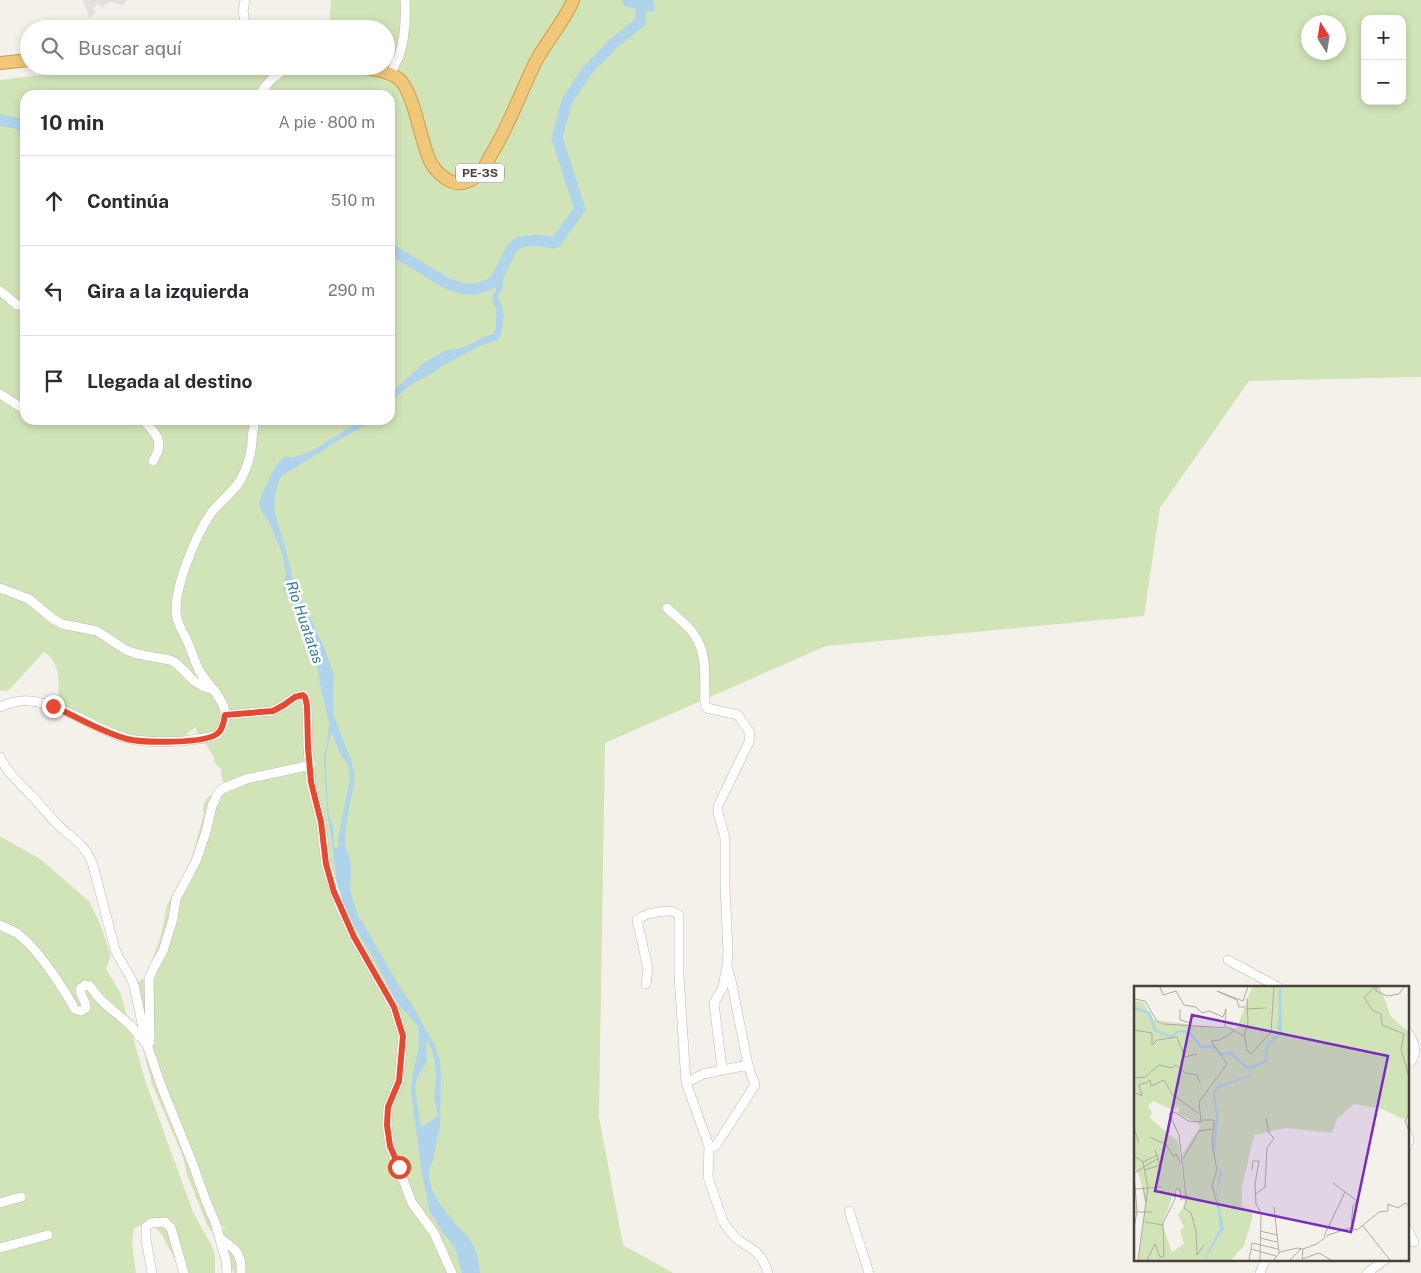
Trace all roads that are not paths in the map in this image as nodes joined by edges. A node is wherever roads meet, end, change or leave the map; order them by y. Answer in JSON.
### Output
{"nodes":[{"id":1,"x":245,"y":0,"type":"edge"},
{"id":2,"x":405,"y":0,"type":"edge"},
{"id":3,"x":572,"y":0,"type":"edge"},
{"id":4,"x":244,"y":20,"type":"edge"},
{"id":5,"x":3,"y":60,"type":"edge"},
{"id":6,"x":20,"y":60,"type":"edge"},
{"id":7,"x":395,"y":63,"type":"edge"},
{"id":8,"x":277,"y":75,"type":"edge"},
{"id":9,"x":392,"y":75,"type":"edge"},
{"id":10,"x":263,"y":90,"type":"edge"},
{"id":11,"x":0,"y":291,"type":"edge"},
{"id":12,"x":20,"y":305,"type":"edge"},
{"id":13,"x":0,"y":394,"type":"edge"},
{"id":14,"x":20,"y":407,"type":"edge"},
{"id":15,"x":147,"y":425,"type":"edge"},
{"id":16,"x":254,"y":425,"type":"edge"},
{"id":17,"x":153,"y":461,"type":"dead end"},
{"id":18,"x":0,"y":588,"type":"edge"},
{"id":19,"x":667,"y":608,"type":"dead end"},
{"id":20,"x":215,"y":691,"type":"junction"},
{"id":21,"x":0,"y":707,"type":"edge"},
{"id":22,"x":225,"y":715,"type":"junction"},
{"id":23,"x":0,"y":756,"type":"edge"},
{"id":24,"x":311,"y":765,"type":"junction"},
{"id":25,"x":0,"y":925,"type":"edge"},
{"id":26,"x":1228,"y":960,"type":"dead end"},
{"id":27,"x":727,"y":967,"type":"junction"},
{"id":28,"x":646,"y":984,"type":"dead end"},
{"id":29,"x":1276,"y":986,"type":"edge"},
{"id":30,"x":1408,"y":1033,"type":"edge"},
{"id":31,"x":146,"y":1042,"type":"junction"},
{"id":32,"x":150,"y":1052,"type":"junction"},
{"id":33,"x":1408,"y":1064,"type":"edge"},
{"id":34,"x":748,"y":1065,"type":"junction"},
{"id":35,"x":722,"y":1069,"type":"junction"},
{"id":36,"x":686,"y":1083,"type":"junction"},
{"id":37,"x":709,"y":1146,"type":"junction"},
{"id":38,"x":20,"y":1197,"type":"dead end"},
{"id":39,"x":0,"y":1203,"type":"edge"},
{"id":40,"x":849,"y":1211,"type":"dead end"},
{"id":41,"x":1408,"y":1230,"type":"edge"},
{"id":42,"x":48,"y":1235,"type":"dead end"},
{"id":43,"x":221,"y":1239,"type":"junction"},
{"id":44,"x":1414,"y":1243,"type":"edge"},
{"id":45,"x":0,"y":1248,"type":"edge"},
{"id":46,"x":1266,"y":1260,"type":"edge"},
{"id":47,"x":1385,"y":1260,"type":"edge"},
{"id":48,"x":152,"y":1273,"type":"edge"},
{"id":49,"x":184,"y":1273,"type":"edge"},
{"id":50,"x":227,"y":1273,"type":"edge"},
{"id":51,"x":241,"y":1273,"type":"edge"},
{"id":52,"x":452,"y":1273,"type":"edge"},
{"id":53,"x":768,"y":1273,"type":"edge"},
{"id":54,"x":868,"y":1273,"type":"edge"},
{"id":55,"x":1260,"y":1273,"type":"edge"},
{"id":56,"x":1367,"y":1273,"type":"edge"}],
"edges":[{"from":1,"to":4,"type":"street"},
{"from":2,"to":7,"type":"street"},
{"from":3,"to":9,"type":"highway","number":"PE-3S"},
{"from":5,"to":6,"type":"highway"},
{"from":8,"to":10,"type":"street"},
{"from":11,"to":12,"type":"street"},
{"from":13,"to":14,"type":"street"},
{"from":15,"to":17,"type":"street"},
{"from":16,"to":20,"type":"street"},
{"from":18,"to":20,"type":"street"},
{"from":19,"to":27,"type":"street"},
{"from":20,"to":22,"type":"street"},
{"from":21,"to":22,"type":"street"},
{"from":22,"to":24,"type":"street"},
{"from":23,"to":31,"type":"street"},
{"from":24,"to":32,"type":"street"},
{"from":24,"to":52,"type":"street"},
{"from":25,"to":31,"type":"street"},
{"from":26,"to":29,"type":"street"},
{"from":27,"to":34,"type":"street"},
{"from":27,"to":35,"type":"street"},
{"from":28,"to":36,"type":"street"},
{"from":30,"to":33,"type":"street"},
{"from":31,"to":32,"type":"street"},
{"from":32,"to":43,"type":"street"},
{"from":34,"to":35,"type":"street"},
{"from":34,"to":37,"type":"street"},
{"from":35,"to":36,"type":"street"},
{"from":36,"to":37,"type":"street"},
{"from":37,"to":53,"type":"street"},
{"from":38,"to":39,"type":"street"},
{"from":40,"to":54,"type":"street"},
{"from":41,"to":44,"type":"street"},
{"from":42,"to":45,"type":"street"},
{"from":43,"to":50,"type":"street"},
{"from":43,"to":51,"type":"street"},
{"from":46,"to":55,"type":"street"},
{"from":47,"to":56,"type":"street"},
{"from":48,"to":49,"type":"street"}]}
